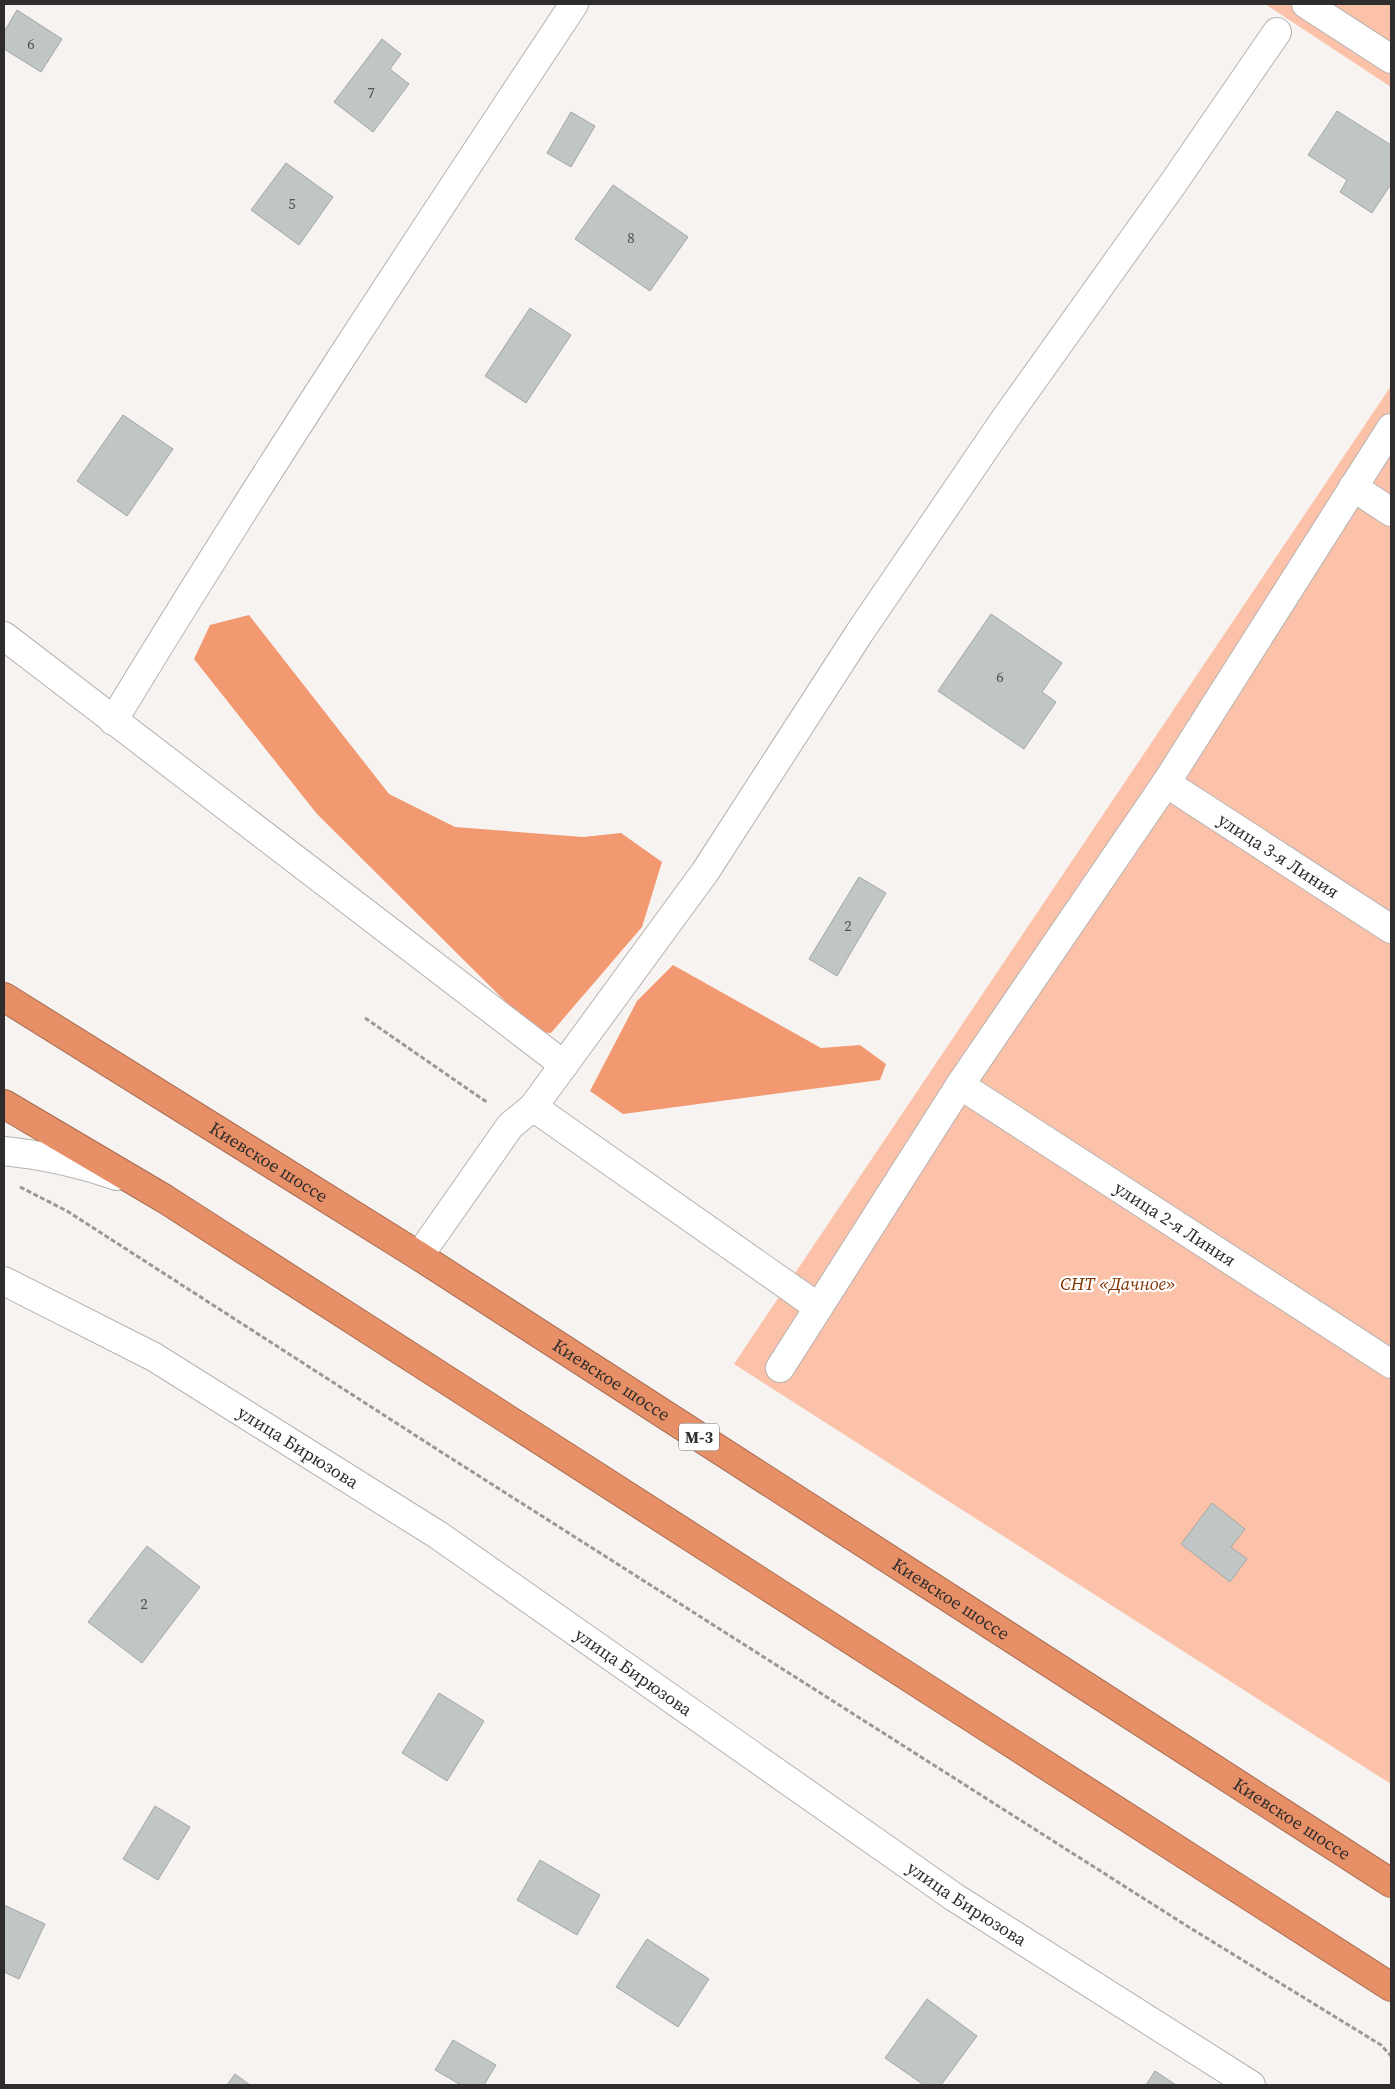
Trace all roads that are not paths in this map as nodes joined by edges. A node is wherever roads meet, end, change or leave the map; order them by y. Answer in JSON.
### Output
{"nodes":[{"id":1,"x":574,"y":4,"type":"edge"},
{"id":2,"x":1306,"y":4,"type":"edge"},
{"id":3,"x":1277,"y":32,"type":"dead end"},
{"id":4,"x":1391,"y":59,"type":"edge"},
{"id":5,"x":1391,"y":428,"type":"edge"},
{"id":6,"x":1353,"y":487,"type":"junction"},
{"id":7,"x":1391,"y":512,"type":"edge"},
{"id":8,"x":4,"y":636,"type":"edge"},
{"id":9,"x":113,"y":721,"type":"junction"},
{"id":10,"x":1166,"y":783,"type":"junction"},
{"id":11,"x":1391,"y":929,"type":"edge"},
{"id":12,"x":4,"y":997,"type":"edge"},
{"id":13,"x":564,"y":1065,"type":"junction"},
{"id":14,"x":960,"y":1085,"type":"junction"},
{"id":15,"x":4,"y":1104,"type":"edge"},
{"id":16,"x":524,"y":1114,"type":"junction"},
{"id":17,"x":4,"y":1151,"type":"edge"},
{"id":18,"x":166,"y":1199,"type":"junction"},
{"id":19,"x":419,"y":1256,"type":"junction"},
{"id":20,"x":4,"y":1281,"type":"edge"},
{"id":21,"x":818,"y":1308,"type":"junction"},
{"id":22,"x":1391,"y":1364,"type":"edge"},
{"id":23,"x":780,"y":1368,"type":"dead end"},
{"id":24,"x":1391,"y":1883,"type":"edge"},
{"id":25,"x":1391,"y":1987,"type":"edge"},
{"id":26,"x":1251,"y":2085,"type":"edge"}],
"edges":[{"from":1,"to":9,"type":"street"},
{"from":2,"to":4,"type":"street"},
{"from":3,"to":13,"type":"street"},
{"from":5,"to":6,"type":"street"},
{"from":6,"to":7,"type":"street"},
{"from":6,"to":10,"type":"street"},
{"from":8,"to":9,"type":"street"},
{"from":9,"to":13,"type":"street"},
{"from":10,"to":11,"type":"street","name":"улица 3-я Линия"},
{"from":10,"to":14,"type":"street"},
{"from":12,"to":19,"type":"highway","name":"Киевское шоссе","number":"М-3"},
{"from":13,"to":16,"type":"street"},
{"from":14,"to":21,"type":"street"},
{"from":14,"to":22,"type":"street","name":"улица 2-я Линия"},
{"from":15,"to":18,"type":"highway"},
{"from":16,"to":19,"type":"street"},
{"from":16,"to":21,"type":"street"},
{"from":17,"to":18,"type":"street"},
{"from":18,"to":25,"type":"highway"},
{"from":19,"to":24,"type":"highway","name":"Киевское шоссе","number":"М-3"},
{"from":20,"to":26,"type":"street","name":"улица Бирюзова"},
{"from":21,"to":23,"type":"street"}]}
